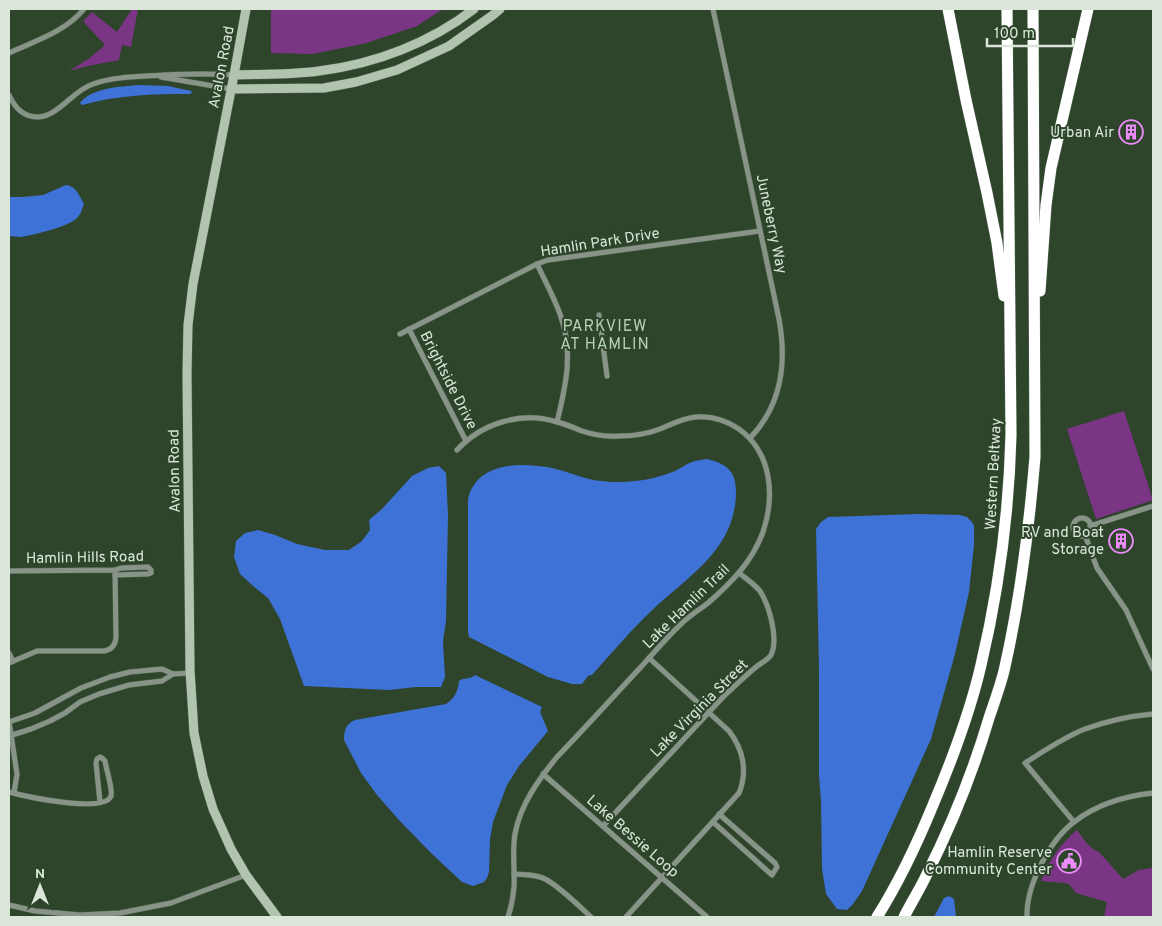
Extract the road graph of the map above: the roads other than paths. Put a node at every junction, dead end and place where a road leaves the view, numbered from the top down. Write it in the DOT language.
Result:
graph roads {
  1 [pos="84,9"];
  2 [pos="246,9"];
  3 [pos="474,9"];
  4 [pos="500,9"];
  5 [pos="713,9"];
  6 [pos="948,9"];
  7 [pos="1007,9"];
  8 [pos="1033,9"];
  9 [pos="1088,9"];
  10 [pos="9,53"];
  11 [pos="234,75"];
  12 [pos="138,76"];
  13 [pos="231,89"];
  14 [pos="9,95"];
  15 [pos="760,231"];
  16 [pos="537,264"];
  17 [pos="599,315"];
  18 [pos="409,329"];
  19 [pos="400,334"];
  20 [pos="1035,345"];
  21 [pos="607,376"];
  22 [pos="1011,376"];
  23 [pos="557,422"];
  24 [pos="750,438"];
  25 [pos="466,441"];
  26 [pos="457,450"];
  27 [pos="1153,506"];
  28 [pos="1090,526"];
  29 [pos="1085,535"];
  30 [pos="9,571"];
  31 [pos="115,573"];
  32 [pos="740,573"];
  33 [pos="9,653"];
  34 [pos="649,658"];
  35 [pos="11,662"];
  36 [pos="1153,669"];
  37 [pos="190,673"];
  38 [pos="173,674"];
  39 [pos="709,713"];
  40 [pos="1153,714"];
  41 [pos="9,722"];
  42 [pos="10,736"];
  43 [pos="543,774"];
  44 [pos="11,793"];
  45 [pos="1153,793"];
  46 [pos="100,802"];
  47 [pos="719,814"];
  48 [pos="713,822"];
  49 [pos="1074,822"];
  50 [pos="603,826"];
  51 [pos="514,874"];
  52 [pos="246,875"];
  53 [pos="662,878"];
  54 [pos="9,905"];
  55 [pos="277,917"];
  56 [pos="508,917"];
  57 [pos="591,917"];
  58 [pos="626,917"];
  59 [pos="707,917"];
  60 [pos="877,917"];
  61 [pos="904,917"];
  62 [pos="1027,917"];
  1 -- 10 [label="street"];
  2 -- 11 [label="main road, Avalon Road"];
  3 -- 11 [label="main road"];
  4 -- 13 [label="main road"];
  5 -- 15 [label="street, Juneberry Way"];
  6 -- 22 [label="highway"];
  7 -- 22 [label="highway, Western Beltway"];
  8 -- 20 [label="highway"];
  9 -- 20 [label="highway"];
  11 -- 12 [label="street"];
  11 -- 13 [label="main road, Avalon Road"];
  12 -- 13 [label="street"];
  12 -- 14 [label="street"];
  13 -- 37 [label="main road, Avalon Road"];
  15 -- 16 [label="street, Hamlin Park Drive"];
  15 -- 24 [label="street, Juneberry Way"];
  16 -- 18 [label="street, Hamlin Park Drive"];
  16 -- 23 [label="street"];
  17 -- 21 [label="street"];
  18 -- 19 [label="street, Hamlin Park Drive"];
  18 -- 25 [label="street, Brightside Drive"];
  20 -- 61 [label="highway"];
  22 -- 60 [label="highway, Western Beltway"];
  23 -- 24 [label="street, Lake Hamlin Trail"];
  23 -- 25 [label="street, Lake Hamlin Trail"];
  24 -- 32 [label="street, Lake Hamlin Trail"];
  25 -- 26 [label="street, Lake Hamlin Trail"];
  27 -- 28 [label="street"];
  28 -- 29 [label="street"];
  28 -- 29 [label="street"];
  29 -- 36 [label="street"];
  30 -- 31 [label="street, Hamlin Hills Road"];
  31 -- 31 [label="street, Hamlin Hills Road"];
  31 -- 35 [label="street"];
  32 -- 34 [label="street, Lake Hamlin Trail"];
  32 -- 39 [label="street, Lake Virginia Street"];
  33 -- 35 [label="street"];
  34 -- 39 [label="street"];
  34 -- 43 [label="street, Lake Hamlin Trail"];
  37 -- 38 [label="street"];
  37 -- 52 [label="main road, Avalon Road"];
  38 -- 41 [label="street"];
  38 -- 42 [label="street"];
  39 -- 47 [label="street"];
  39 -- 50 [label="street, Lake Virginia Street"];
  40 -- 49 [label="street"];
  41 -- 42 [label="street"];
  42 -- 44 [label="street"];
  43 -- 50 [label="street, Lake Bessie Loop"];
  43 -- 51 [label="street, Lake Hamlin Trail"];
  44 -- 46 [label="street"];
  45 -- 49 [label="street"];
  46 -- 46 [label="street"];
  47 -- 48 [label="street"];
  47 -- 48 [label="street"];
  48 -- 53 [label="street"];
  49 -- 62 [label="street"];
  50 -- 53 [label="street, Lake Bessie Loop"];
  51 -- 56 [label="street, Lake Hamlin Trail"];
  51 -- 57 [label="street"];
  52 -- 54 [label="street"];
  52 -- 55 [label="main road, Avalon Road"];
  53 -- 58 [label="street"];
  53 -- 59 [label="street, Lake Bessie Loop"];
}
